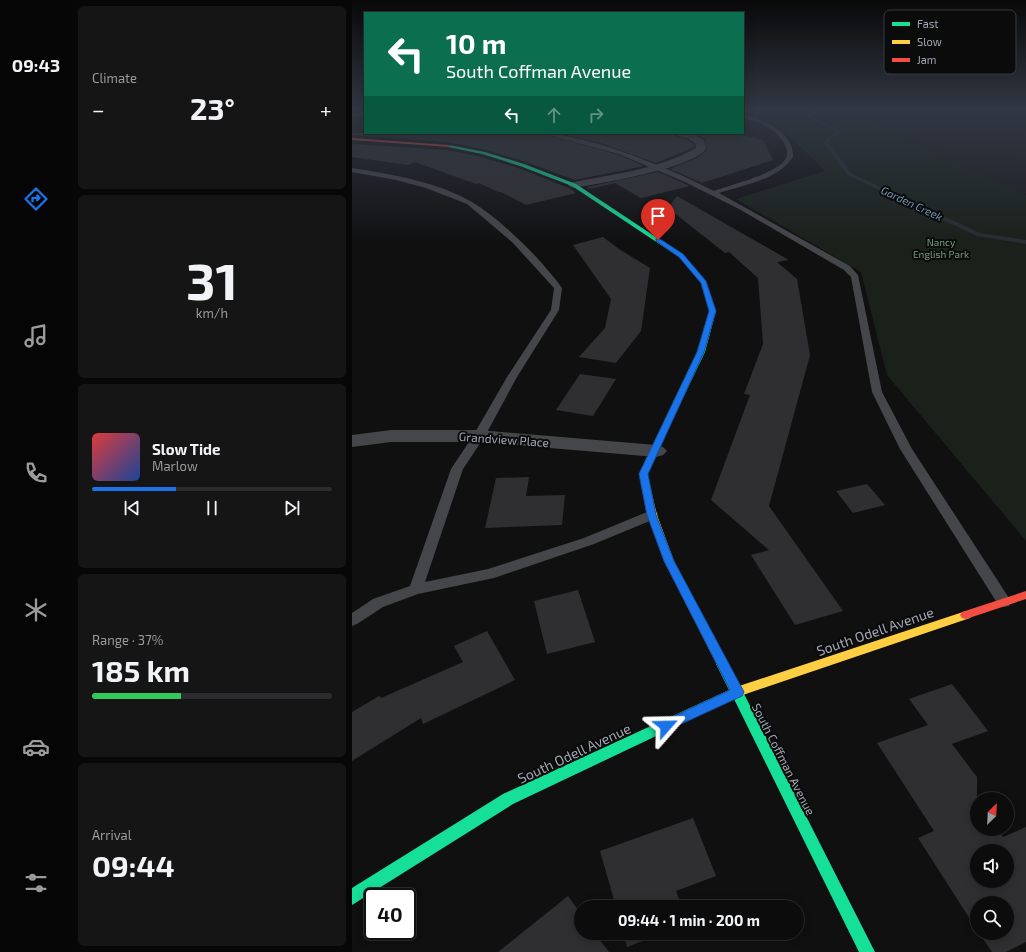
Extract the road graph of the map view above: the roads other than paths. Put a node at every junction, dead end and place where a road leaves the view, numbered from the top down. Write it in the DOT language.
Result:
graph roads {
  1 [pos="484,153"];
  2 [pos="620,153"];
  3 [pos="696,153"];
  4 [pos="790,153"];
  5 [pos="656,167"];
  6 [pos="352,170"];
  7 [pos="574,185"];
  8 [pos="714,193"];
  9 [pos="479,436"];
  10 [pos="352,441"];
  11 [pos="656,450"];
  12 [pos="652,515"];
  13 [pos="416,589"];
  14 [pos="1026,595"];
  15 [pos="1004,602"];
  16 [pos="352,620"];
  17 [pos="737,692"];
  18 [pos="352,897"];
  19 [pos="867,952"];
  1 -- 7 [label="street, South Coffman Avenue"];
  2 -- 5 [label="lane"];
  3 -- 5 [label="street"];
  4 -- 8 [label="lane"];
  5 -- 7 [label="street"];
  5 -- 8 [label="lane"];
  6 -- 9 [label="lane"];
  7 -- 11 [label="street, South Coffman Avenue"];
  8 -- 15 [label="lane"];
  9 -- 10 [label="street, Grandview Place"];
  9 -- 11 [label="street, Grandview Place"];
  9 -- 13 [label="lane"];
  11 -- 12 [label="street, South Coffman Avenue"];
  12 -- 13 [label="lane"];
  12 -- 17 [label="street, South Coffman Avenue"];
  13 -- 16 [label="lane"];
  14 -- 15 [label="street, South Odell Avenue"];
  15 -- 17 [label="street, South Odell Avenue"];
  17 -- 18 [label="street, South Odell Avenue"];
  17 -- 19 [label="street, South Coffman Avenue"];
}
